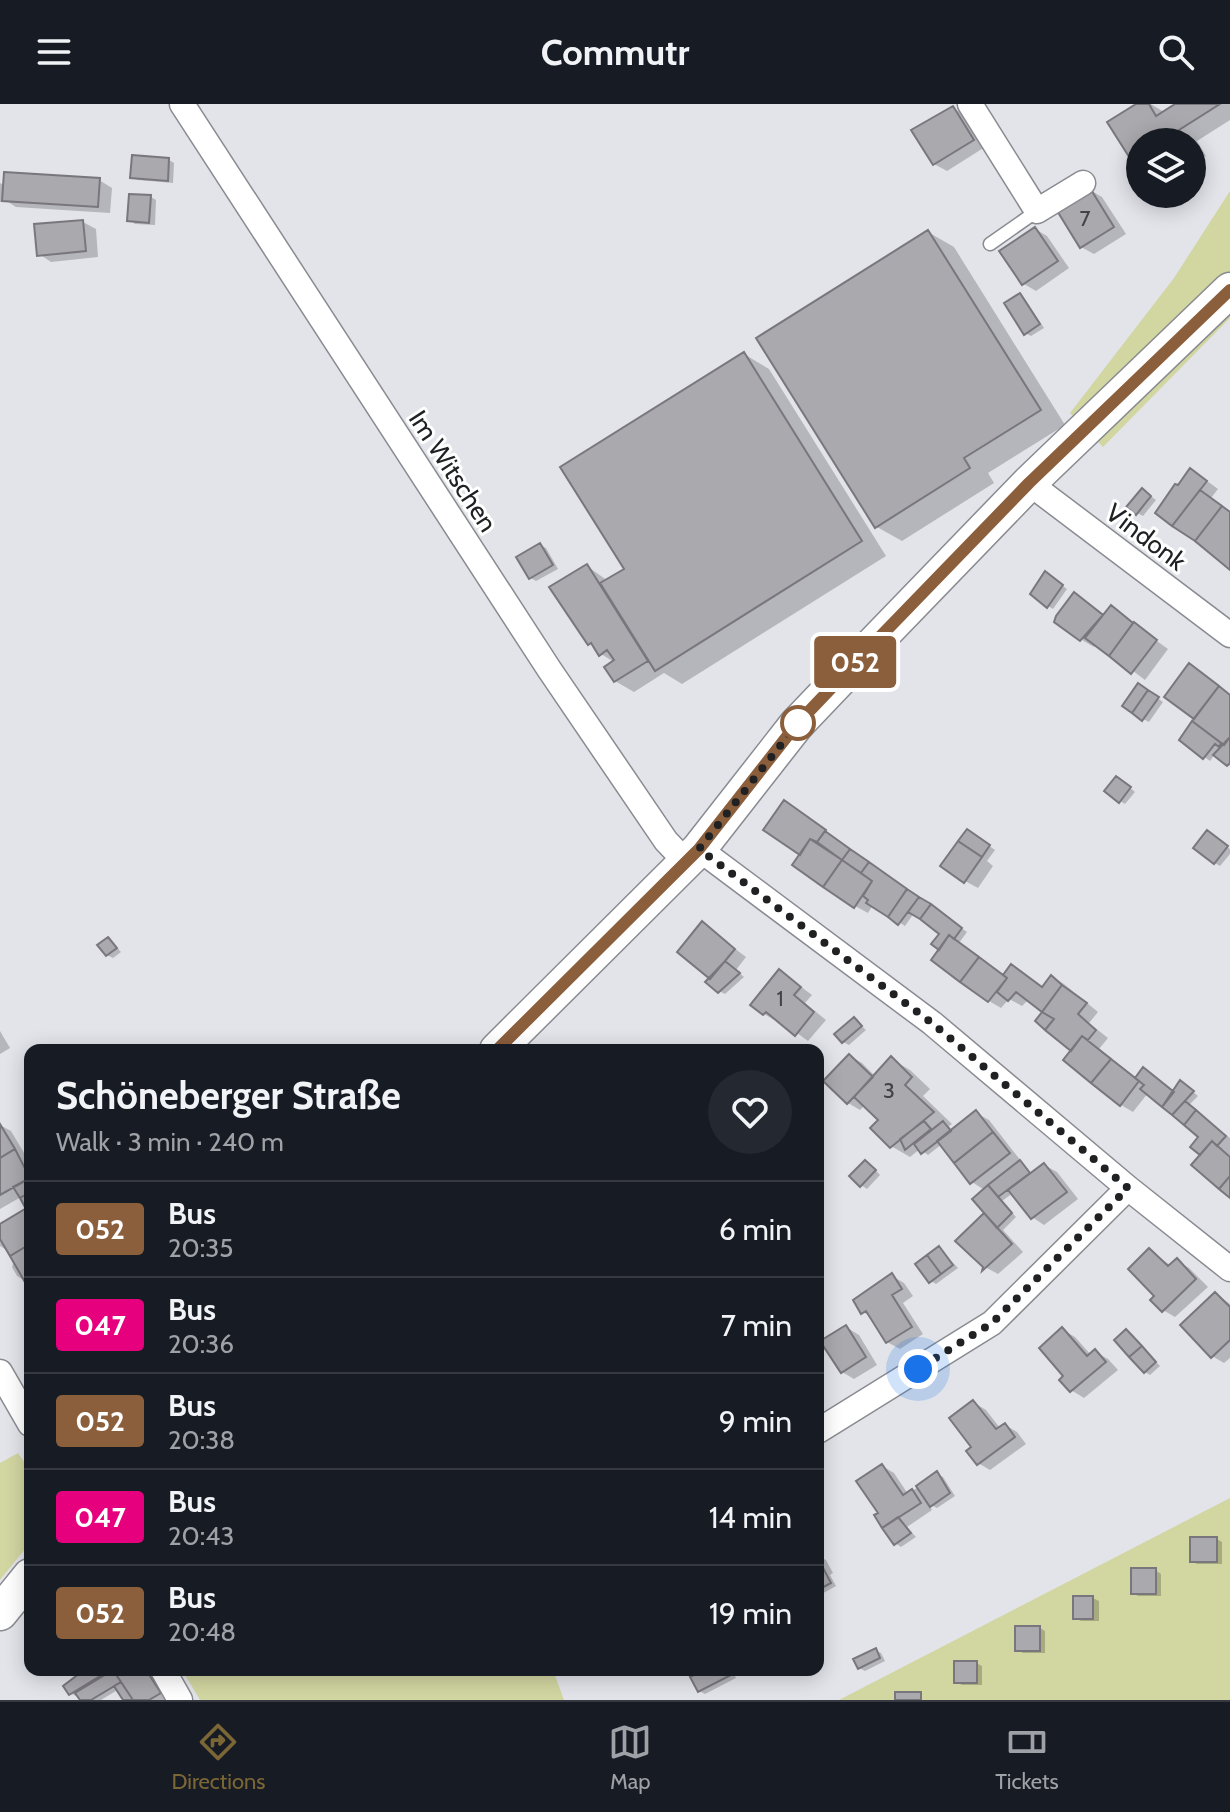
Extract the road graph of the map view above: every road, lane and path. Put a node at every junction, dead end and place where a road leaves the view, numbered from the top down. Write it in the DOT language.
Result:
graph roads {
  1 [pos="182,104"];
  2 [pos="970,104"];
  3 [pos="1083,183"];
  4 [pos="1037,211"];
  5 [pos="990,244"];
  6 [pos="1230,290"];
  7 [pos="1029,483"];
  8 [pos="1230,635"];
  9 [pos="693,855"];
  10 [pos="503,1044"];
  11 [pos="1128,1188"];
  12 [pos="1230,1269"];
  13 [pos="0,1372"];
  14 [pos="24,1414"];
  15 [pos="824,1427"];
  16 [pos="24,1583"];
  17 [pos="0,1613"];
  18 [pos="166,1676"];
  19 [pos="180,1700"];
  1 -- 9 [label="street, Im Witschen"];
  2 -- 4 [label="street"];
  3 -- 4 [label="street"];
  4 -- 5 [label="lane"];
  6 -- 7 [label="main road"];
  7 -- 8 [label="street, Vindonk"];
  7 -- 9 [label="main road"];
  9 -- 10 [label="main road"];
  9 -- 11 [label="street, Im Witschen"];
  11 -- 12 [label="street, Im Witschen"];
  11 -- 15 [label="street"];
  13 -- 14 [label="street"];
  16 -- 17 [label="main road"];
  18 -- 19 [label="street"];
}
